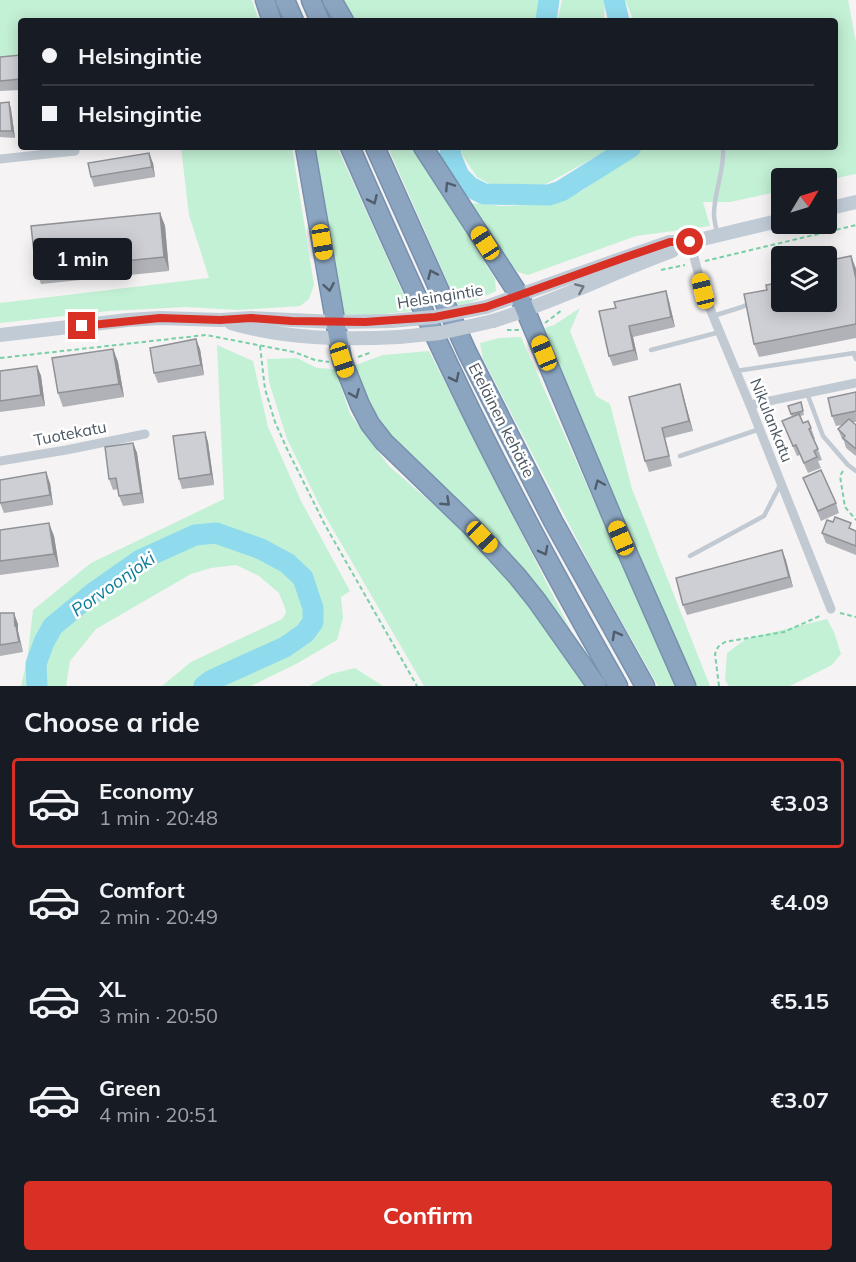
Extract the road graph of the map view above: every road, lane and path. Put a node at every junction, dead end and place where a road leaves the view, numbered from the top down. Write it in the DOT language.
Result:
graph roads {
  1 [pos="265,0"];
  2 [pos="285,0"];
  3 [pos="310,0"];
  4 [pos="332,0"];
  5 [pos="271,18"];
  6 [pos="293,18"];
  7 [pos="319,18"];
  8 [pos="342,18"];
  9 [pos="305,150"];
  10 [pos="351,150"];
  11 [pos="376,150"];
  12 [pos="425,150"];
  13 [pos="723,150"];
  14 [pos="75,151"];
  15 [pos="0,159"];
  16 [pos="856,202"];
  17 [pos="837,206"];
  18 [pos="771,223"];
  19 [pos="856,225"];
  20 [pos="837,230"];
  21 [pos="819,234"];
  22 [pos="717,235"];
  23 [pos="690,242"];
  24 [pos="696,263"];
  25 [pos="657,271"];
  26 [pos="752,302"];
  27 [pos="567,306"];
  28 [pos="526,311"];
  29 [pos="713,316"];
  30 [pos="338,330"];
  31 [pos="506,330"];
  32 [pos="720,332"];
  33 [pos="0,335"];
  34 [pos="260,346"];
  35 [pos="651,350"];
  36 [pos="374,351"];
  37 [pos="0,358"];
  38 [pos="856,358"];
  39 [pos="342,360"];
  40 [pos="736,371"];
  41 [pos="856,383"];
  42 [pos="807,393"];
  43 [pos="750,405"];
  44 [pos="760,429"];
  45 [pos="145,434"];
  46 [pos="680,456"];
  47 [pos="0,461"];
  48 [pos="848,465"];
  49 [pos="856,471"];
  50 [pos="781,483"];
  51 [pos="856,520"];
  52 [pos="690,556"];
  53 [pos="831,609"];
  54 [pos="856,617"];
  55 [pos="417,686"];
  56 [pos="597,686"];
  57 [pos="618,686"];
  58 [pos="645,686"];
  59 [pos="686,686"];
  60 [pos="719,686"];
  1 -- 5 [label="highway"];
  2 -- 6 [label="highway"];
  3 -- 7 [label="highway"];
  4 -- 8 [label="highway"];
  9 -- 30 [label="highway, one-way"];
  10 -- 57 [label="highway, Eteläinen kehätie, one-way"];
  58 -- 11 [label="highway, Eteläinen kehätie, one-way"];
  28 -- 12 [label="highway, one-way"];
  13 -- 22 [label="lane"];
  14 -- 15 [label="street"];
  16 -- 17 [label="main road"];
  18 -- 22 [label="main road, Helsingintie"];
  19 -- 20 [label="path"];
  21 -- 24 [label="path"];
  22 -- 23 [label="main road, Helsingintie"];
  23 -- 24 [label="street, Nikulankatu"];
  23 -- 28 [label="main road, Helsingintie"];
  24 -- 25 [label="path"];
  24 -- 29 [label="street, Nikulankatu"];
  26 -- 29 [label="lane"];
  27 -- 28 [label="path"];
  28 -- 30 [label="main road, Helsingintie, bridge"];
  28 -- 30 [label="main road, Helsingintie, bridge"];
  28 -- 31 [label="path"];
  59 -- 28 [label="highway, one-way"];
  29 -- 32 [label="street, Nikulankatu"];
  30 -- 33 [label="main road, Helsingintie"];
  30 -- 39 [label="highway"];
  32 -- 35 [label="lane"];
  32 -- 40 [label="street, Nikulankatu"];
  34 -- 37 [label="path"];
  34 -- 39 [label="path"];
  34 -- 55 [label="path"];
  36 -- 39 [label="path"];
  38 -- 40 [label="lane"];
  39 -- 56 [label="highway, one-way"];
  40 -- 43 [label="street, Nikulankatu"];
  41 -- 42 [label="street"];
  42 -- 43 [label="street"];
  42 -- 48 [label="lane"];
  43 -- 44 [label="street, Nikulankatu"];
  44 -- 46 [label="lane"];
  44 -- 50 [label="street, Nikulankatu"];
  45 -- 47 [label="street, Tuotekatu"];
  48 -- 49 [label="lane"];
  48 -- 51 [label="path"];
  50 -- 52 [label="lane"];
  50 -- 53 [label="street, Nikulankatu"];
  53 -- 54 [label="path"];
  53 -- 60 [label="path"];
}
